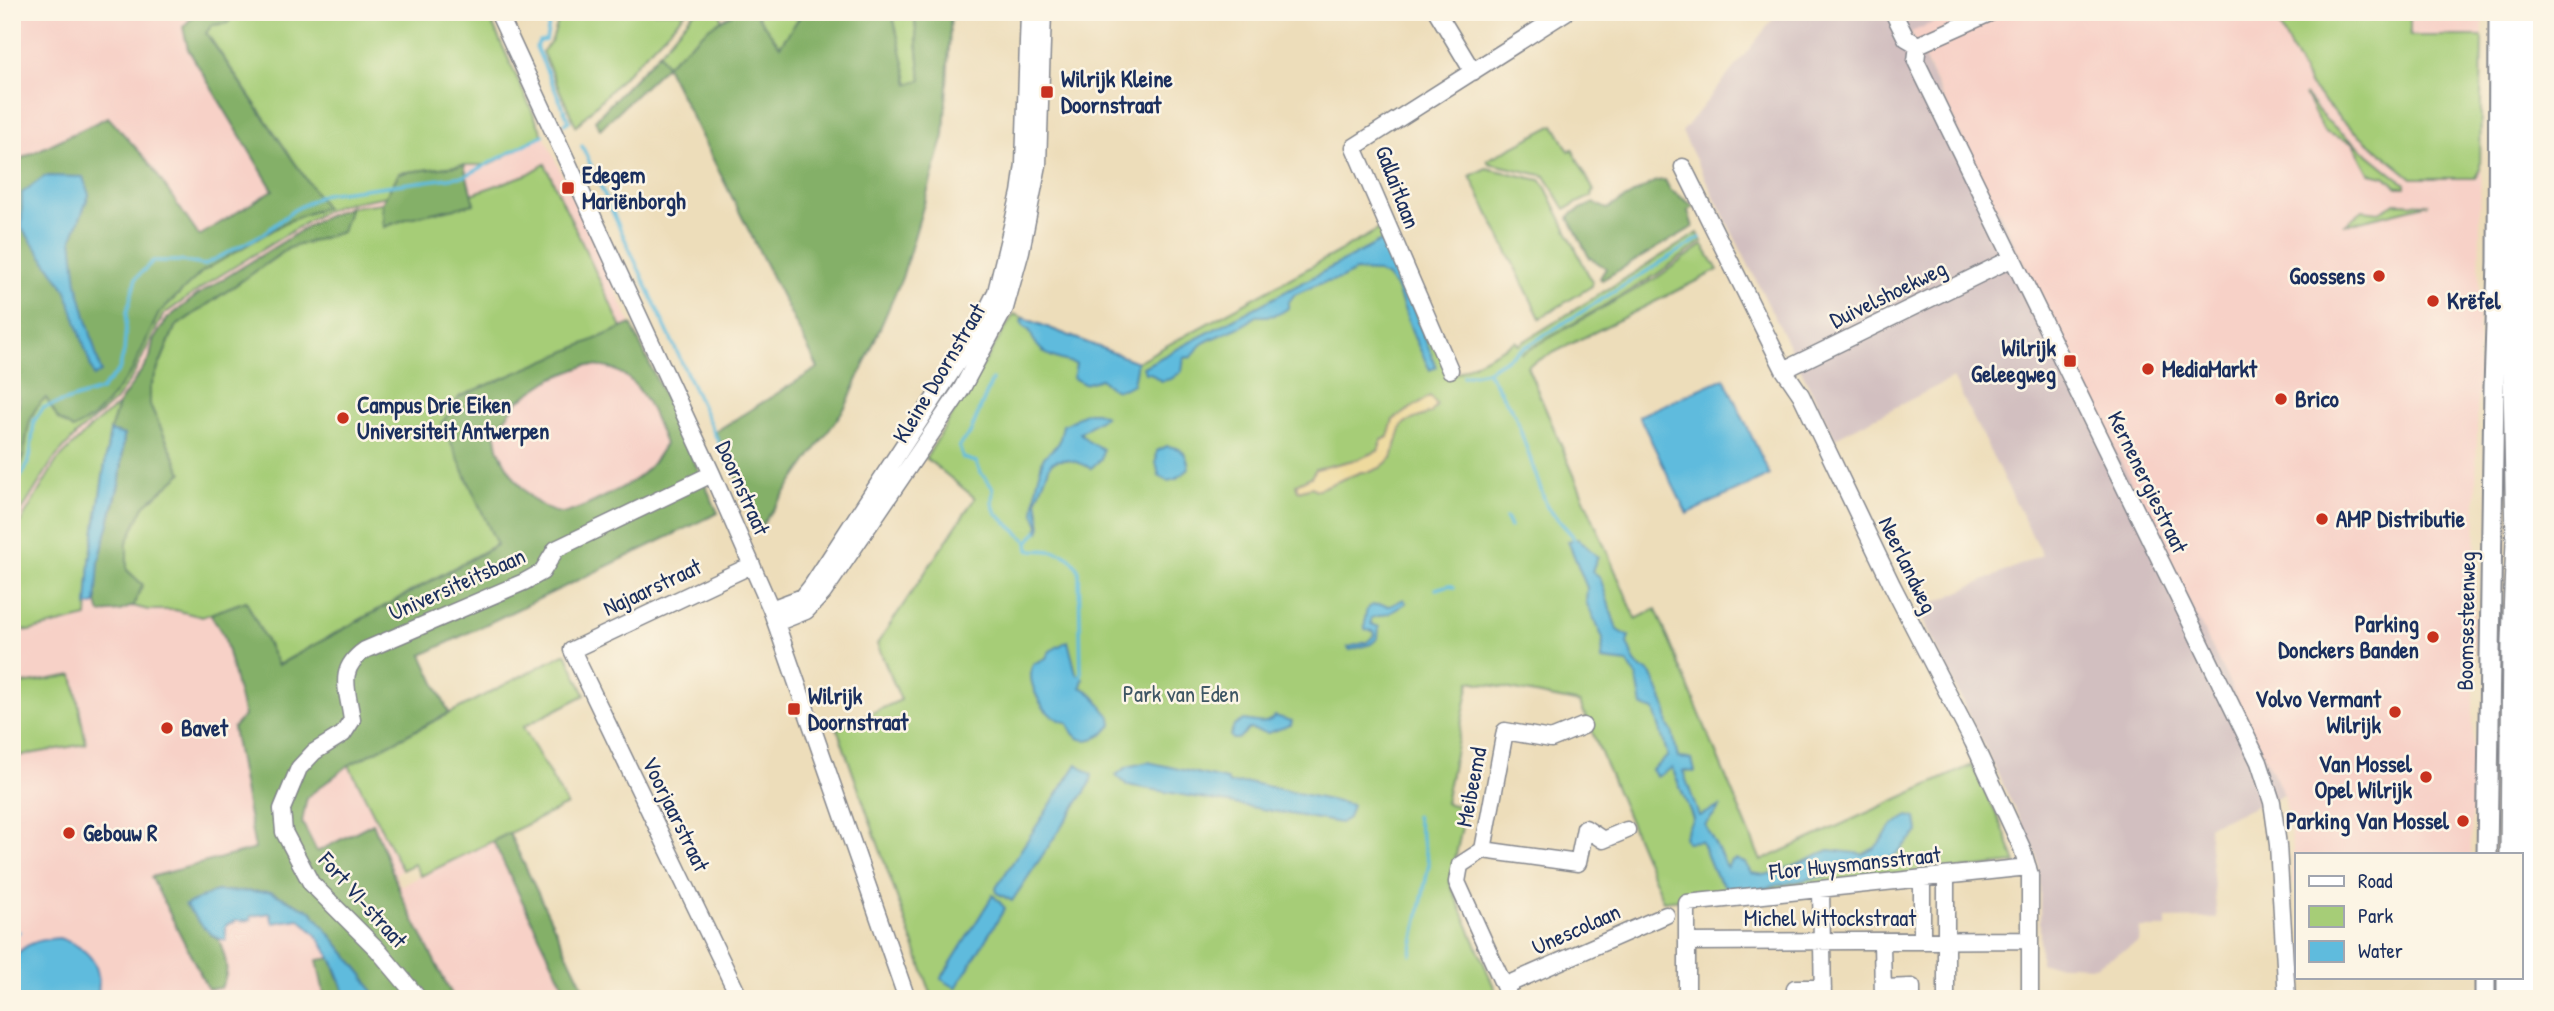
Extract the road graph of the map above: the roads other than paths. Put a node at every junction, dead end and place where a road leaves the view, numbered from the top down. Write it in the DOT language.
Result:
graph roads {
  1 [pos="498,12"];
  2 [pos="1029,12"];
  3 [pos="1043,12"];
  4 [pos="1437,12"];
  5 [pos="1566,12"];
  6 [pos="1893,12"];
  7 [pos="1992,12"];
  8 [pos="2499,12"];
  9 [pos="2515,12"];
  10 [pos="2535,12"];
  11 [pos="1918,45"];
  12 [pos="1473,72"];
  13 [pos="2497,76"];
  14 [pos="1683,167"];
  15 [pos="2013,258"];
  16 [pos="2498,262"];
  17 [pos="1450,370"];
  18 [pos="1784,370"];
  19 [pos="2494,388"];
  20 [pos="712,474"];
  21 [pos="2542,503"];
  22 [pos="2527,534"];
  23 [pos="752,565"];
  24 [pos="773,616"];
  25 [pos="2514,641"];
  26 [pos="572,650"];
  27 [pos="1583,726"];
  28 [pos="314,752"];
  29 [pos="1627,830"];
  30 [pos="1483,850"];
  31 [pos="2487,853"];
  32 [pos="2512,853"];
  33 [pos="2028,867"];
  34 [pos="1946,876"];
  35 [pos="1922,878"];
  36 [pos="1821,890"];
  37 [pos="1666,915"];
  38 [pos="2030,940"];
  39 [pos="1822,941"];
  40 [pos="1882,941"];
  41 [pos="1922,941"];
  42 [pos="1947,941"];
  43 [pos="1687,942"];
  44 [pos="2485,979"];
  45 [pos="2498,979"];
  46 [pos="2509,979"];
  47 [pos="2542,985"];
  48 [pos="1507,992"];
  49 [pos="1823,993"];
  50 [pos="1882,993"];
  51 [pos="419,999"];
  52 [pos="740,999"];
  53 [pos="907,999"];
  54 [pos="1687,999"];
  55 [pos="1795,999"];
  56 [pos="1912,999"];
  57 [pos="1946,999"];
  58 [pos="2030,999"];
  59 [pos="2287,999"];
  60 [pos="2485,999"];
  61 [pos="2509,999"];
  62 [pos="2529,999"];
  1 -- 20 [label="street, Doornstraat"];
  2 -- 24 [label="street, Kleine Doornstraat"];
  3 -- 24 [label="street, Kleine Doornstraat"];
  4 -- 12 [label="street"];
  5 -- 12 [label="street"];
  6 -- 11 [label="street, Kernenergiestraat"];
  7 -- 11 [label="street"];
  8 -- 13 [label="main road, Boomsesteenweg"];
  9 -- 22 [label="highway"];
  10 -- 22 [label="highway"];
  11 -- 15 [label="street, Kernenergiestraat"];
  12 -- 17 [label="street, Gallaitlaan"];
  13 -- 16 [label="main road, Boomsesteenweg"];
  13 -- 19 [label="main road, Boomsesteenweg"];
  14 -- 18 [label="street, Neerlandweg"];
  15 -- 18 [label="street, Duivelshoekweg"];
  15 -- 59 [label="street, Kernenergiestraat"];
  16 -- 19 [label="main road, Boomsesteenweg"];
  16 -- 25 [label="highway"];
  18 -- 33 [label="street, Neerlandweg"];
  19 -- 31 [label="main road, Boomsesteenweg"];
  20 -- 23 [label="street, Doornstraat"];
  20 -- 28 [label="street, Universiteitsbaan"];
  21 -- 22 [label="highway"];
  22 -- 25 [label="highway"];
  22 -- 62 [label="highway, bridge"];
  23 -- 24 [label="street, Doornstraat"];
  23 -- 26 [label="street, Najaarstraat"];
  24 -- 53 [label="street, Doornstraat"];
  25 -- 32 [label="highway"];
  26 -- 52 [label="street, Voorjaarstraat"];
  27 -- 30 [label="street, Meibeemd"];
  28 -- 51 [label="street, Fort VI-straat"];
  29 -- 30 [label="street"];
  30 -- 48 [label="street"];
  33 -- 34 [label="street, Flor Huysmansstraat"];
  33 -- 38 [label="street, Neerlandweg"];
  34 -- 35 [label="street, Flor Huysmansstraat"];
  34 -- 42 [label="street"];
  35 -- 36 [label="street, Flor Huysmansstraat"];
  35 -- 41 [label="street"];
  36 -- 39 [label="street"];
  36 -- 43 [label="street, Flor Huysmansstraat"];
  37 -- 48 [label="street, Unescolaan"];
  38 -- 42 [label="street, Michel Wittockstraat"];
  38 -- 58 [label="street, Neerlandweg"];
  39 -- 40 [label="street, Michel Wittockstraat"];
  39 -- 43 [label="street, Michel Wittockstraat"];
  39 -- 49 [label="street"];
  40 -- 41 [label="street, Michel Wittockstraat"];
  40 -- 50 [label="street"];
  41 -- 42 [label="street, Michel Wittockstraat"];
  42 -- 57 [label="street"];
  43 -- 54 [label="street"];
  44 -- 60 [label="main road"];
  45 -- 47 [label="main road"];
  46 -- 61 [label="highway, bridge"];
  49 -- 55 [label="street"];
  50 -- 56 [label="street"];
}
